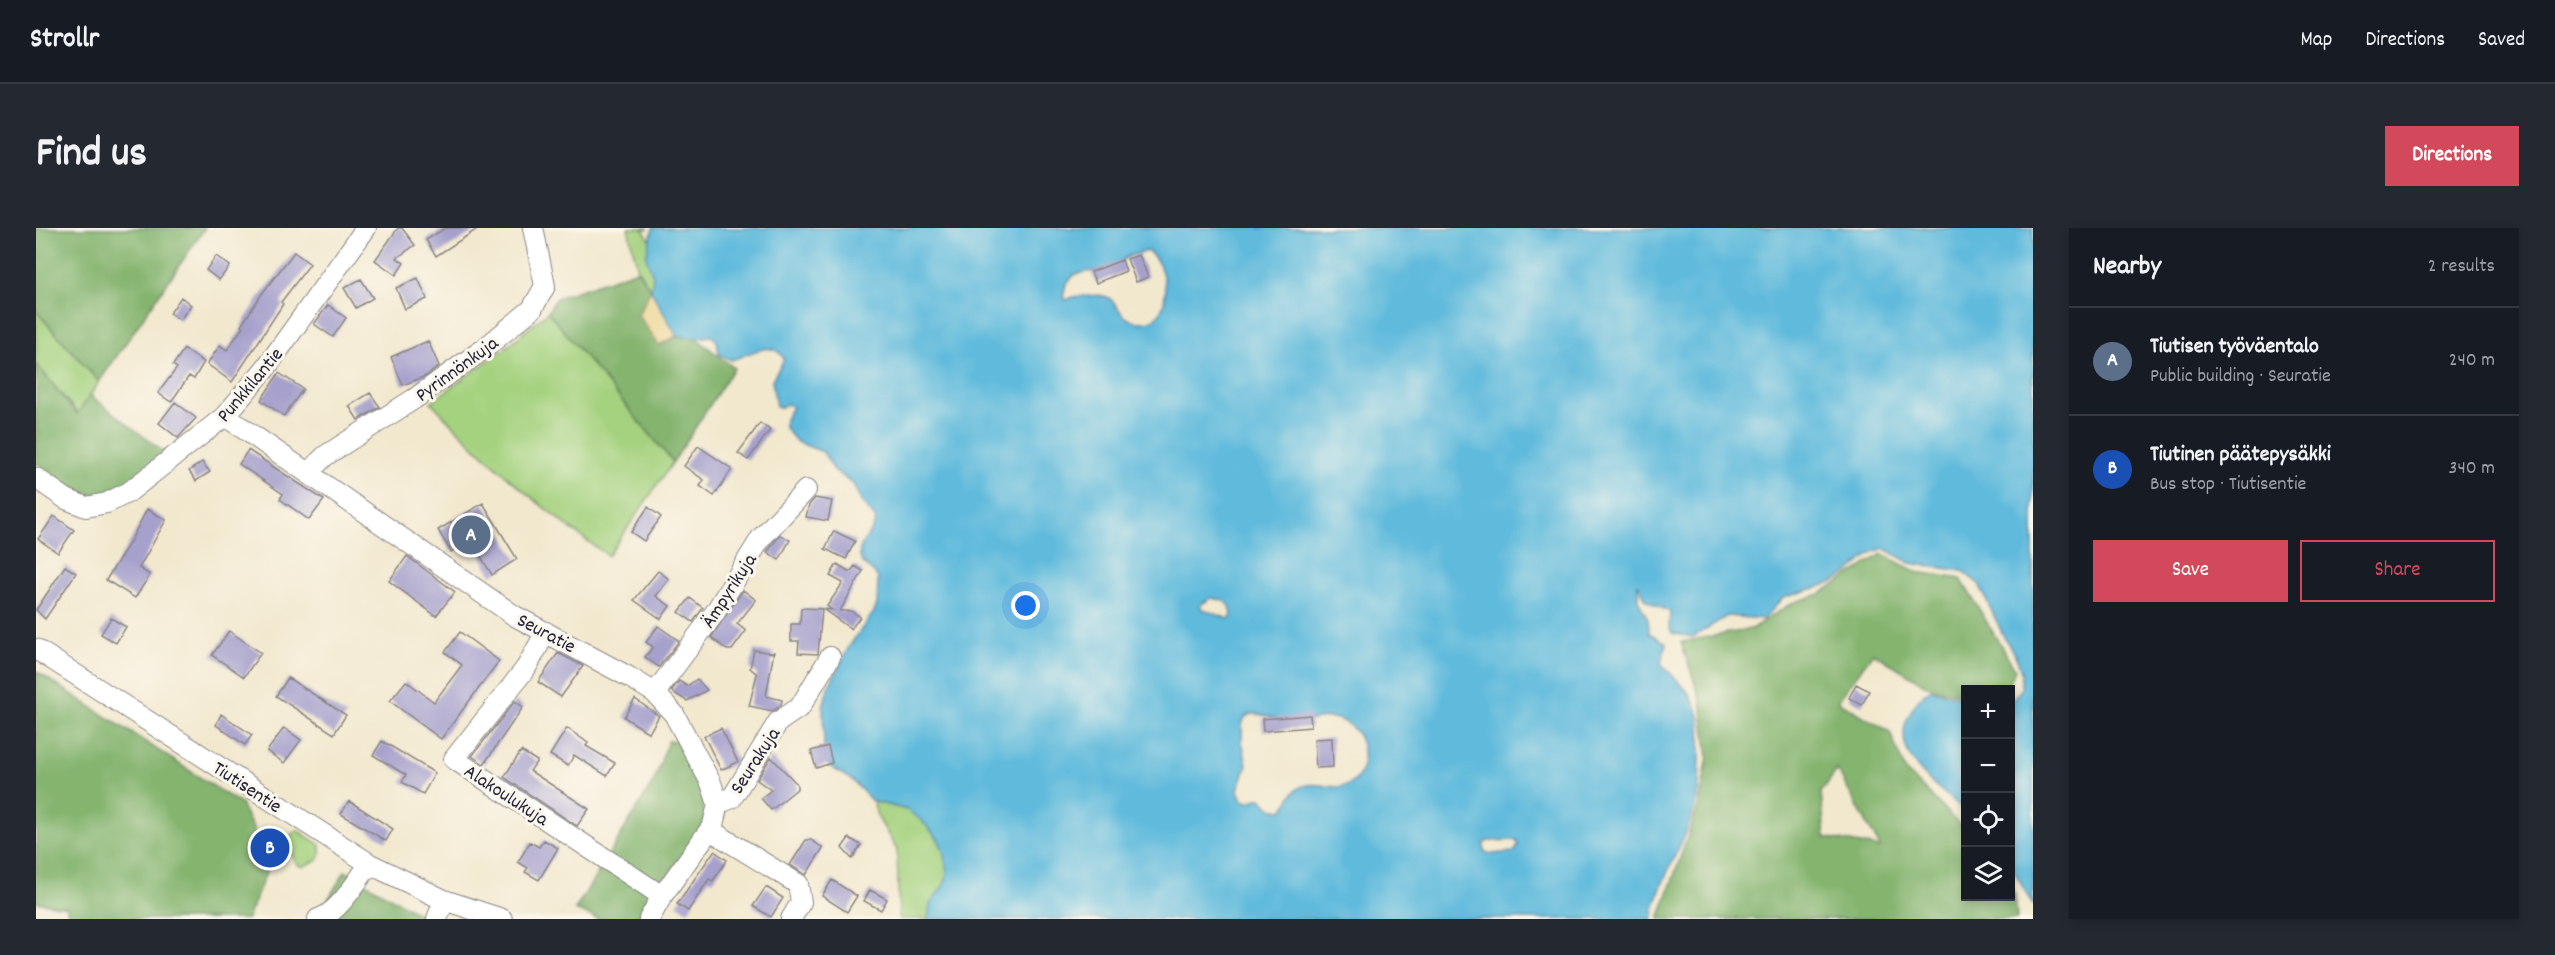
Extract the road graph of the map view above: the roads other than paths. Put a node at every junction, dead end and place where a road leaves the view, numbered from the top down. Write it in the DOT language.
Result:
graph roads {
  1 [pos="366,228"];
  2 [pos="533,228"];
  3 [pos="225,416"];
  4 [pos="308,473"];
  5 [pos="36,478"];
  6 [pos="806,490"];
  7 [pos="546,632"];
  8 [pos="36,649"];
  9 [pos="830,657"];
  10 [pos="655,693"];
  11 [pos="718,804"];
  12 [pos="710,830"];
  13 [pos="369,864"];
  14 [pos="662,896"];
  15 [pos="441,910"];
  16 [pos="318,919"];
  17 [pos="502,919"];
  18 [pos="648,919"];
  19 [pos="790,919"];
  1 -- 3 [label="street, Punkkilantie"];
  2 -- 4 [label="street, Pyrinnönkuja"];
  3 -- 4 [label="street, Seuratie"];
  3 -- 5 [label="street, Punkkilantie"];
  4 -- 7 [label="street, Seuratie"];
  6 -- 10 [label="street, Ämpyrikuja"];
  7 -- 10 [label="street, Seuratie"];
  7 -- 14 [label="street, Alakoulukuja"];
  8 -- 13 [label="street, Tiutisentie"];
  9 -- 11 [label="street, Seurakuja"];
  10 -- 11 [label="street, Seuratie"];
  11 -- 12 [label="street"];
  12 -- 14 [label="street"];
  12 -- 19 [label="street"];
  13 -- 15 [label="street, Tiutisentie"];
  13 -- 16 [label="street"];
  14 -- 18 [label="street"];
  15 -- 17 [label="street, Tiutisentie"];
}
